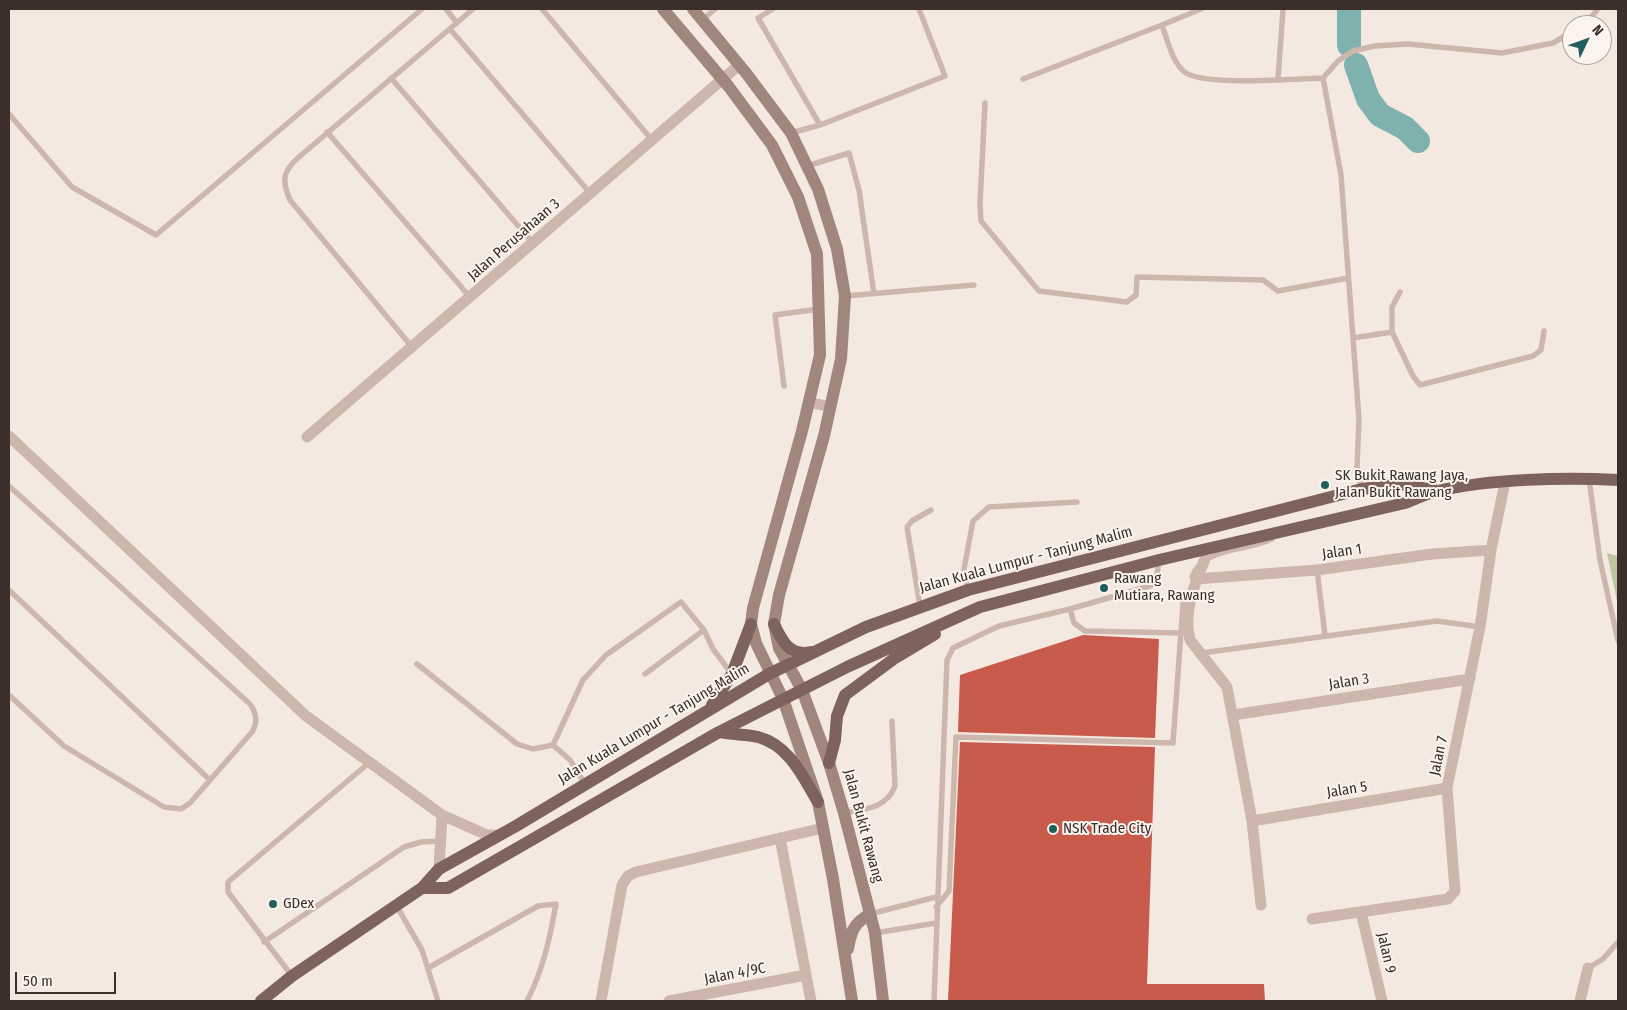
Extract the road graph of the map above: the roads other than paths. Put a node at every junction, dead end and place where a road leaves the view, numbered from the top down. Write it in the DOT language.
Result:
graph roads {
  1 [pos="422,9"];
  2 [pos="446,9"];
  3 [pos="473,9"];
  4 [pos="542,9"];
  5 [pos="663,9"];
  6 [pos="692,9"];
  7 [pos="715,9"];
  8 [pos="773,9"];
  9 [pos="918,9"];
  10 [pos="1201,9"];
  11 [pos="1283,9"];
  12 [pos="702,20"];
  13 [pos="456,23"];
  14 [pos="1162,25"];
  15 [pos="450,29"];
  16 [pos="1562,38"];
  17 [pos="739,65"];
  18 [pos="391,78"];
  19 [pos="1323,78"];
  20 [pos="723,79"];
  21 [pos="1023,79"];
  22 [pos="1278,79"];
  23 [pos="985,103"];
  24 [pos="9,114"];
  25 [pos="820,125"];
  26 [pos="327,132"];
  27 [pos="791,133"];
  28 [pos="652,140"];
  29 [pos="807,166"];
  30 [pos="590,194"];
  31 [pos="532,243"];
  32 [pos="1348,278"];
  33 [pos="974,285"];
  34 [pos="1400,292"];
  35 [pos="874,294"];
  36 [pos="844,296"];
  37 [pos="470,297"];
  38 [pos="819,309"];
  39 [pos="1544,331"];
  40 [pos="1392,332"];
  41 [pos="1353,338"];
  42 [pos="412,347"];
  43 [pos="784,386"];
  44 [pos="809,402"];
  45 [pos="830,406"];
  46 [pos="9,436"];
  47 [pos="307,437"];
  48 [pos="1589,479"];
  49 [pos="1618,480"];
  50 [pos="1505,482"];
  51 [pos="9,486"];
  52 [pos="1362,489"];
  53 [pos="1437,491"];
  54 [pos="1077,502"];
  55 [pos="931,510"];
  56 [pos="1290,530"];
  57 [pos="1491,550"];
  58 [pos="1205,559"];
  59 [pos="1159,560"];
  60 [pos="1317,570"];
  61 [pos="1196,579"];
  62 [pos="9,590"];
  63 [pos="968,590"];
  64 [pos="920,606"];
  65 [pos="980,607"];
  66 [pos="1070,609"];
  67 [pos="751,624"];
  68 [pos="774,624"];
  69 [pos="1480,627"];
  70 [pos="704,630"];
  71 [pos="1181,633"];
  72 [pos="1325,635"];
  73 [pos="1618,640"];
  74 [pos="822,650"];
  75 [pos="1202,653"];
  76 [pos="417,664"];
  77 [pos="789,665"];
  78 [pos="645,674"];
  79 [pos="732,674"];
  80 [pos="769,674"];
  81 [pos="1470,679"];
  82 [pos="802,690"];
  83 [pos="9,695"];
  84 [pos="783,699"];
  85 [pos="704,714"];
  86 [pos="1233,715"];
  87 [pos="892,721"];
  88 [pos="719,732"];
  89 [pos="553,745"];
  90 [pos="370,762"];
  91 [pos="829,763"];
  92 [pos="210,780"];
  93 [pos="584,784"];
  94 [pos="1447,788"];
  95 [pos="818,802"];
  96 [pos="844,814"];
  97 [pos="442,815"];
  98 [pos="1252,821"];
  99 [pos="823,828"];
  100 [pos="499,835"];
  101 [pos="780,838"];
  102 [pos="441,841"];
  103 [pos="439,869"];
  104 [pos="422,888"];
  105 [pos="936,897"];
  106 [pos="395,904"];
  107 [pos="1261,904"];
  108 [pos="936,908"];
  109 [pos="1361,912"];
  110 [pos="870,914"];
  111 [pos="1312,919"];
  112 [pos="936,922"];
  113 [pos="875,933"];
  114 [pos="264,942"];
  115 [pos="1618,942"];
  116 [pos="846,959"];
  117 [pos="428,968"];
  118 [pos="1588,968"];
  119 [pos="806,975"];
  120 [pos="292,976"];
  121 [pos="261,1001"];
  122 [pos="438,1001"];
  123 [pos="528,1001"];
  124 [pos="602,1001"];
  125 [pos="669,1001"];
  126 [pos="811,1001"];
  127 [pos="852,1001"];
  128 [pos="883,1001"];
  129 [pos="934,1001"];
  130 [pos="1382,1001"];
  131 [pos="1580,1001"];
  1 -- 24 [label="lane"];
  2 -- 13 [label="lane"];
  3 -- 13 [label="lane"];
  4 -- 28 [label="lane"];
  5 -- 20 [label="street"];
  6 -- 12 [label="street"];
  7 -- 12 [label="lane"];
  8 -- 25 [label="lane"];
  9 -- 25 [label="lane"];
  10 -- 14 [label="lane"];
  11 -- 22 [label="lane"];
  12 -- 17 [label="street"];
  13 -- 15 [label="lane"];
  14 -- 21 [label="lane"];
  14 -- 22 [label="lane"];
  15 -- 18 [label="lane"];
  15 -- 30 [label="lane"];
  16 -- 19 [label="lane"];
  17 -- 20 [label="street, Jalan Perusahaan 3"];
  17 -- 27 [label="street"];
  18 -- 26 [label="lane"];
  18 -- 31 [label="lane"];
  19 -- 22 [label="lane"];
  19 -- 32 [label="lane"];
  20 -- 28 [label="street, Jalan Perusahaan 3"];
  20 -- 38 [label="street"];
  23 -- 32 [label="lane"];
  25 -- 27 [label="lane"];
  26 -- 37 [label="lane"];
  26 -- 42 [label="lane"];
  27 -- 29 [label="street"];
  28 -- 30 [label="street, Jalan Perusahaan 3"];
  29 -- 35 [label="lane"];
  29 -- 36 [label="street"];
  30 -- 31 [label="street, Jalan Perusahaan 3"];
  31 -- 37 [label="street, Jalan Perusahaan 3"];
  32 -- 41 [label="lane"];
  33 -- 35 [label="lane"];
  34 -- 40 [label="lane"];
  35 -- 36 [label="lane"];
  36 -- 45 [label="street"];
  37 -- 42 [label="street, Jalan Perusahaan 3"];
  38 -- 43 [label="lane"];
  38 -- 44 [label="street"];
  39 -- 40 [label="lane"];
  40 -- 41 [label="lane"];
  41 -- 52 [label="lane"];
  42 -- 47 [label="street, Jalan Perusahaan 3"];
  44 -- 45 [label="street"];
  44 -- 67 [label="street"];
  45 -- 68 [label="street"];
  46 -- 90 [label="street"];
  48 -- 49 [label="main road, Jalan Kuala Lumpur - Tanjung Malim"];
  48 -- 50 [label="main road, Jalan Kuala Lumpur - Tanjung Malim"];
  48 -- 73 [label="lane"];
  50 -- 53 [label="main road, Jalan Kuala Lumpur - Tanjung Malim"];
  50 -- 57 [label="street, Jalan 7"];
  51 -- 92 [label="lane"];
  52 -- 53 [label="main road, Jalan Kuala Lumpur - Tanjung Malim"];
  52 -- 63 [label="main road, Jalan Kuala Lumpur - Tanjung Malim"];
  53 -- 56 [label="main road, Jalan Kuala Lumpur - Tanjung Malim"];
  54 -- 63 [label="lane"];
  55 -- 64 [label="lane"];
  56 -- 58 [label="lane"];
  56 -- 59 [label="main road, Jalan Kuala Lumpur - Tanjung Malim"];
  57 -- 60 [label="street, Jalan 1"];
  57 -- 69 [label="street, Jalan 7"];
  58 -- 61 [label="street"];
  58 -- 71 [label="lane"];
  59 -- 65 [label="main road, Jalan Kuala Lumpur - Tanjung Malim"];
  59 -- 66 [label="lane"];
  60 -- 61 [label="street, Jalan 1"];
  60 -- 72 [label="lane"];
  61 -- 75 [label="street"];
  62 -- 92 [label="lane"];
  63 -- 64 [label="main road, Jalan Kuala Lumpur - Tanjung Malim"];
  64 -- 74 [label="main road, Jalan Kuala Lumpur - Tanjung Malim"];
  65 -- 82 [label="main road, Jalan Kuala Lumpur - Tanjung Malim"];
  65 -- 91 [label="main road"];
  66 -- 71 [label="lane"];
  66 -- 105 [label="lane"];
  67 -- 79 [label="main road"];
  67 -- 80 [label="street"];
  68 -- 74 [label="main road"];
  68 -- 77 [label="street, Jalan Bukit Rawang"];
  69 -- 72 [label="lane"];
  69 -- 81 [label="street, Jalan 7"];
  70 -- 78 [label="lane"];
  70 -- 79 [label="lane"];
  70 -- 89 [label="lane"];
  71 -- 108 [label="lane"];
  72 -- 75 [label="lane"];
  74 -- 77 [label="main road, Jalan Kuala Lumpur - Tanjung Malim"];
  75 -- 86 [label="street"];
  76 -- 89 [label="lane"];
  77 -- 80 [label="main road, Jalan Kuala Lumpur - Tanjung Malim"];
  77 -- 82 [label="street, Jalan Bukit Rawang"];
  79 -- 85 [label="main road"];
  80 -- 84 [label="street"];
  80 -- 85 [label="main road, Jalan Kuala Lumpur - Tanjung Malim"];
  81 -- 86 [label="street, Jalan 3"];
  81 -- 94 [label="street, Jalan 7"];
  82 -- 84 [label="main road, Jalan Kuala Lumpur - Tanjung Malim"];
  82 -- 91 [label="street, Jalan Bukit Rawang"];
  83 -- 92 [label="lane"];
  84 -- 88 [label="main road, Jalan Kuala Lumpur - Tanjung Malim"];
  84 -- 95 [label="street"];
  85 -- 93 [label="main road, Jalan Kuala Lumpur - Tanjung Malim"];
  86 -- 98 [label="street"];
  87 -- 96 [label="lane"];
  88 -- 95 [label="main road"];
  88 -- 104 [label="main road, Jalan Kuala Lumpur - Tanjung Malim"];
  89 -- 93 [label="lane"];
  90 -- 97 [label="street"];
  90 -- 114 [label="lane"];
  91 -- 96 [label="street, Jalan Bukit Rawang"];
  93 -- 100 [label="main road, Jalan Kuala Lumpur - Tanjung Malim"];
  94 -- 98 [label="street, Jalan 5"];
  94 -- 109 [label="street, Jalan 7"];
  95 -- 99 [label="street"];
  96 -- 110 [label="street, Jalan Bukit Rawang"];
  97 -- 100 [label="street"];
  97 -- 102 [label="street"];
  98 -- 107 [label="street"];
  99 -- 101 [label="street"];
  99 -- 116 [label="street"];
  100 -- 103 [label="main road, Jalan Kuala Lumpur - Tanjung Malim"];
  101 -- 119 [label="street"];
  101 -- 124 [label="street"];
  102 -- 103 [label="street"];
  102 -- 114 [label="lane"];
  103 -- 104 [label="main road, Jalan Kuala Lumpur - Tanjung Malim"];
  104 -- 106 [label="main road, Jalan Kuala Lumpur - Tanjung Malim"];
  105 -- 108 [label="lane"];
  105 -- 110 [label="lane"];
  106 -- 117 [label="lane"];
  106 -- 120 [label="main road, Jalan Kuala Lumpur - Tanjung Malim"];
  108 -- 112 [label="lane"];
  109 -- 111 [label="street, Jalan 7"];
  109 -- 130 [label="street, Jalan 9"];
  110 -- 113 [label="street, Jalan Bukit Rawang"];
  110 -- 116 [label="street"];
  112 -- 113 [label="lane"];
  112 -- 129 [label="lane"];
  113 -- 128 [label="street, Jalan Bukit Rawang"];
  114 -- 120 [label="lane"];
  115 -- 118 [label="lane"];
  116 -- 127 [label="street"];
  117 -- 122 [label="lane"];
  117 -- 123 [label="lane"];
  118 -- 131 [label="street"];
  119 -- 125 [label="street, Jalan 4/9C"];
  119 -- 126 [label="street"];
  120 -- 121 [label="main road, Jalan Kuala Lumpur - Tanjung Malim"];
}
